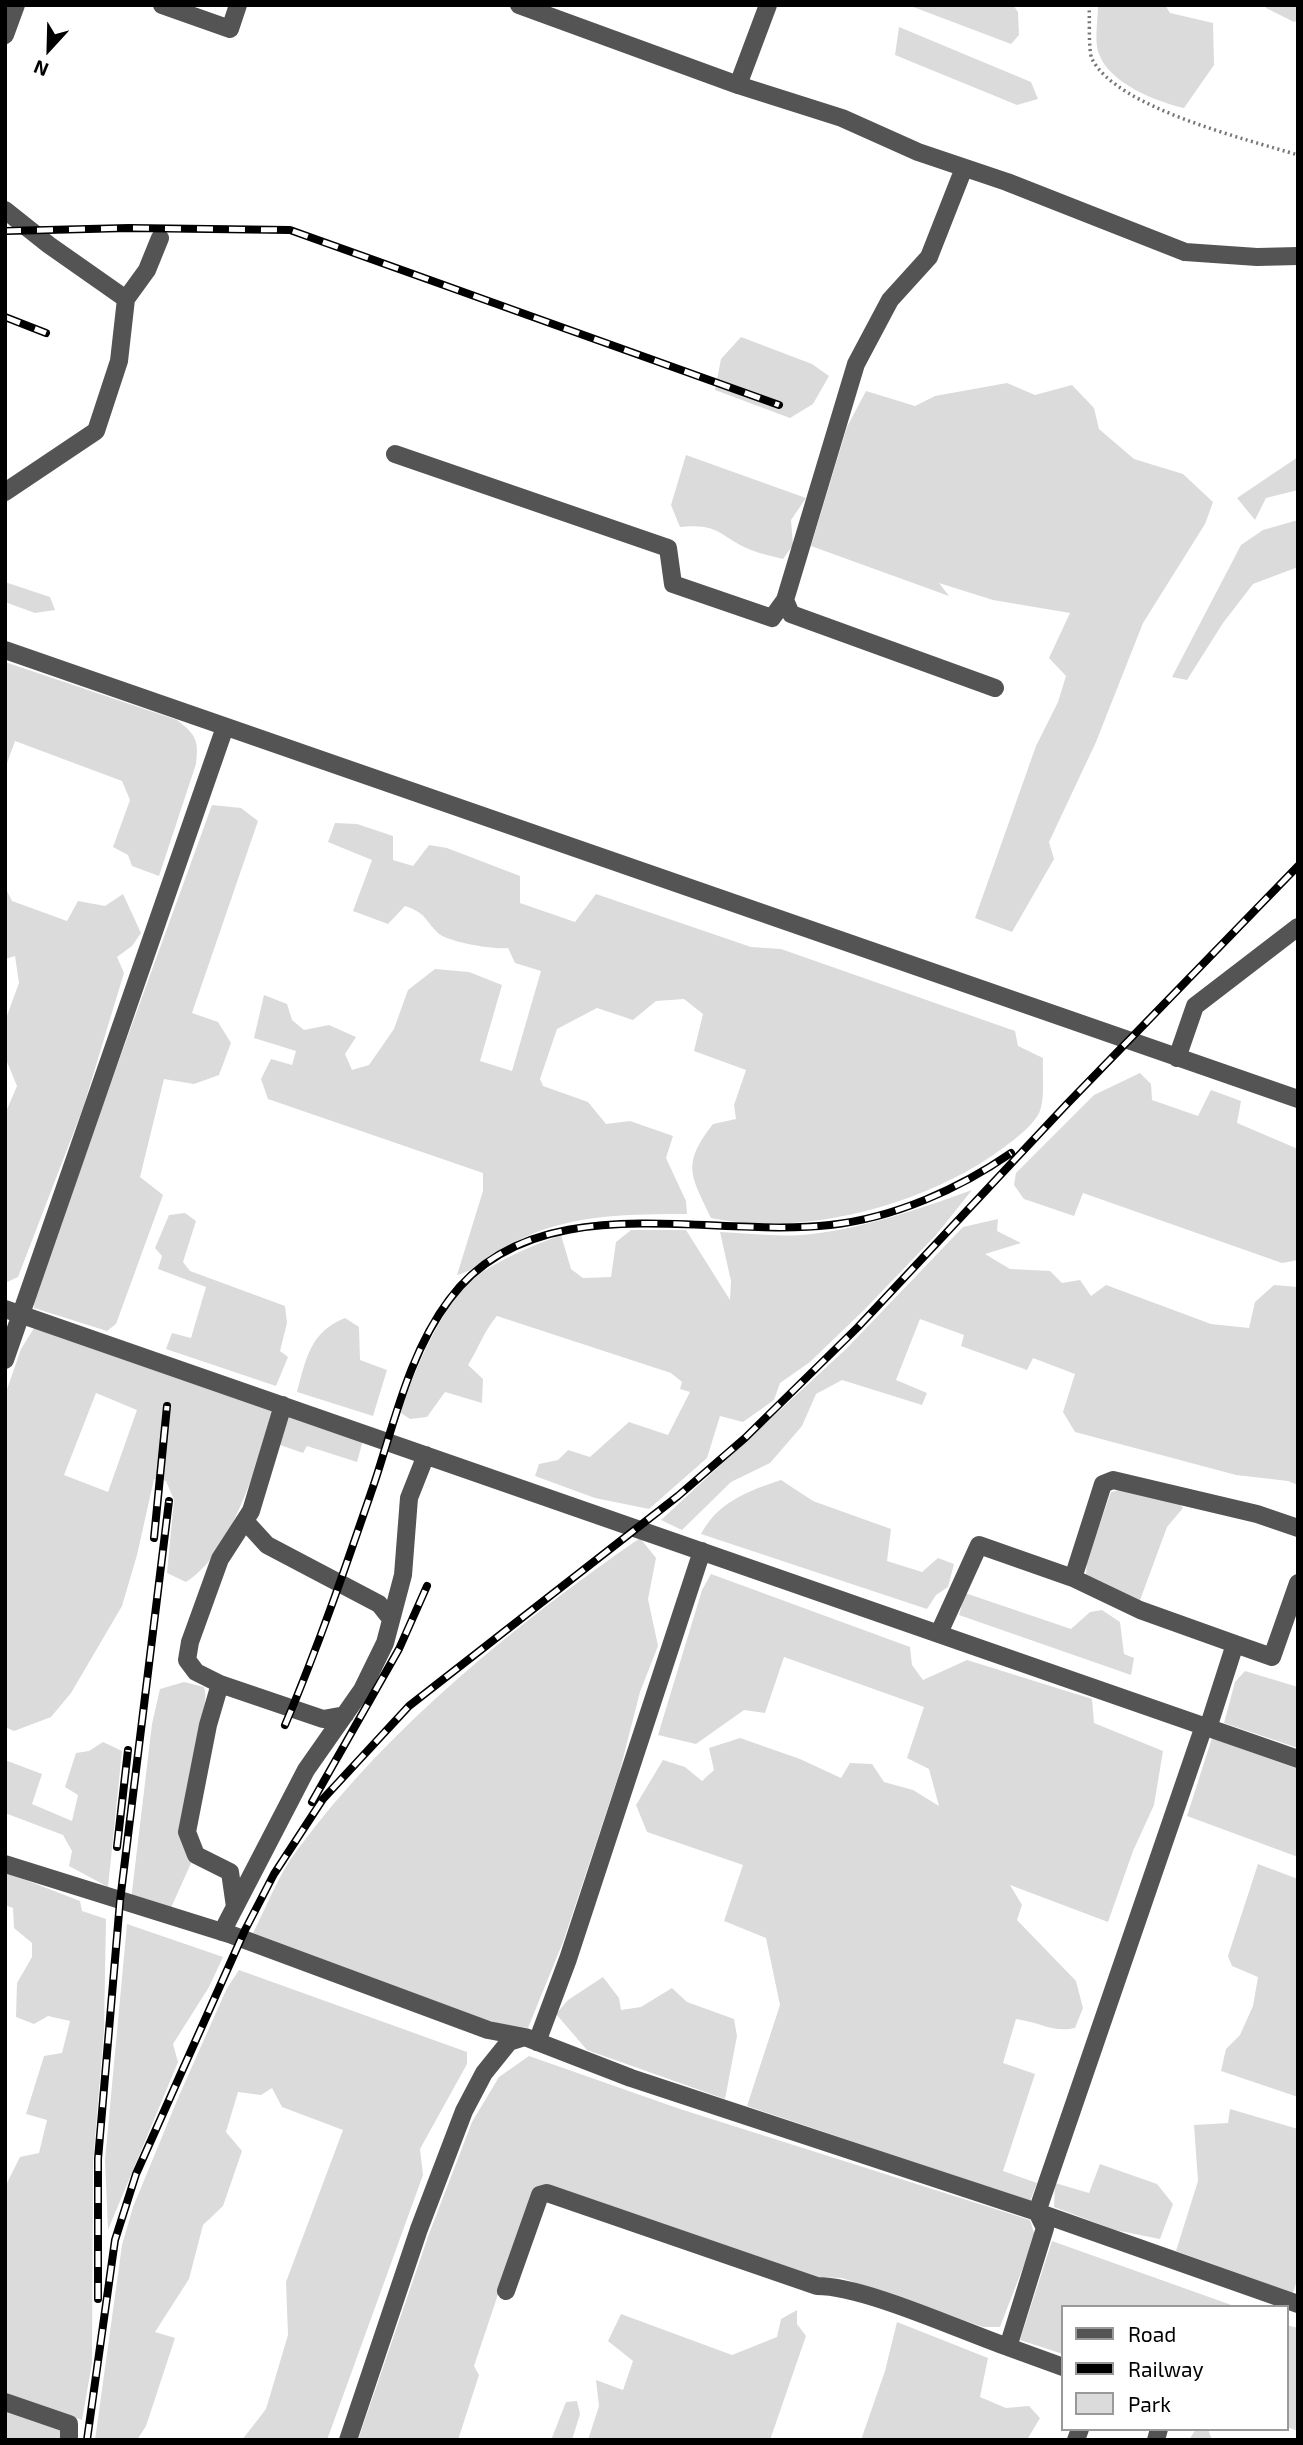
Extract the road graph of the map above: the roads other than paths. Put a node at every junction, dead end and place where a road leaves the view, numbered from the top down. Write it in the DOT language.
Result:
graph roads {
  1 [pos="16,5"];
  2 [pos="162,5"];
  3 [pos="238,5"];
  4 [pos="519,5"];
  5 [pos="768,5"];
  6 [pos="5,35"];
  7 [pos="738,85"];
  8 [pos="964,168"];
  9 [pos="5,210"];
  10 [pos="160,238"];
  11 [pos="1298,256"];
  12 [pos="126,299"];
  13 [pos="396,454"];
  14 [pos="5,492"];
  15 [pos="785,600"];
  16 [pos="5,650"];
  17 [pos="995,688"];
  18 [pos="225,727"];
  19 [pos="1298,927"];
  20 [pos="1177,1058"];
  21 [pos="1298,1099"];
  22 [pos="13,1312"];
  23 [pos="5,1360"];
  24 [pos="283,1405"];
  25 [pos="426,1455"];
  26 [pos="246,1522"];
  27 [pos="1298,1528"];
  28 [pos="702,1551"];
  29 [pos="1073,1578"];
  30 [pos="1298,1583"];
  31 [pos="391,1619"];
  32 [pos="939,1633"];
  33 [pos="1235,1644"];
  34 [pos="220,1684"];
  35 [pos="345,1714"];
  36 [pos="1206,1727"];
  37 [pos="1298,1759"];
  38 [pos="5,1864"];
  39 [pos="235,1908"];
  40 [pos="222,1932"];
  41 [pos="531,2039"];
  42 [pos="1037,2212"];
  43 [pos="506,2291"];
  44 [pos="1297,2303"];
  45 [pos="1008,2347"];
  46 [pos="1062,2367"];
  47 [pos="5,2402"];
  48 [pos="69,2440"];
  49 [pos="348,2440"];
  1 -- 6 [label="lane"];
  2 -- 3 [label="lane"];
  4 -- 7 [label="lane"];
  5 -- 7 [label="lane"];
  7 -- 8 [label="lane"];
  8 -- 11 [label="lane"];
  8 -- 15 [label="lane"];
  9 -- 12 [label="lane"];
  10 -- 12 [label="lane"];
  12 -- 14 [label="lane"];
  13 -- 15 [label="lane"];
  15 -- 17 [label="lane"];
  16 -- 18 [label="lane"];
  18 -- 20 [label="lane"];
  18 -- 22 [label="lane"];
  19 -- 20 [label="lane"];
  20 -- 21 [label="lane"];
  22 -- 23 [label="lane"];
  22 -- 24 [label="lane"];
  24 -- 25 [label="lane"];
  24 -- 26 [label="lane"];
  25 -- 28 [label="lane"];
  25 -- 31 [label="lane"];
  26 -- 31 [label="lane"];
  26 -- 34 [label="lane"];
  27 -- 29 [label="lane"];
  28 -- 32 [label="lane"];
  28 -- 41 [label="lane"];
  29 -- 32 [label="lane"];
  29 -- 33 [label="lane"];
  30 -- 33 [label="lane"];
  31 -- 35 [label="lane"];
  32 -- 36 [label="lane"];
  33 -- 36 [label="lane"];
  34 -- 35 [label="lane"];
  34 -- 39 [label="lane"];
  35 -- 39 [label="lane"];
  36 -- 37 [label="lane"];
  36 -- 42 [label="lane"];
  38 -- 40 [label="lane"];
  39 -- 40 [label="lane"];
  40 -- 41 [label="lane"];
  41 -- 42 [label="lane"];
  41 -- 49 [label="lane"];
  42 -- 44 [label="lane"];
  42 -- 45 [label="lane"];
  43 -- 45 [label="lane"];
  45 -- 46 [label="lane"];
  47 -- 48 [label="lane"];
}
